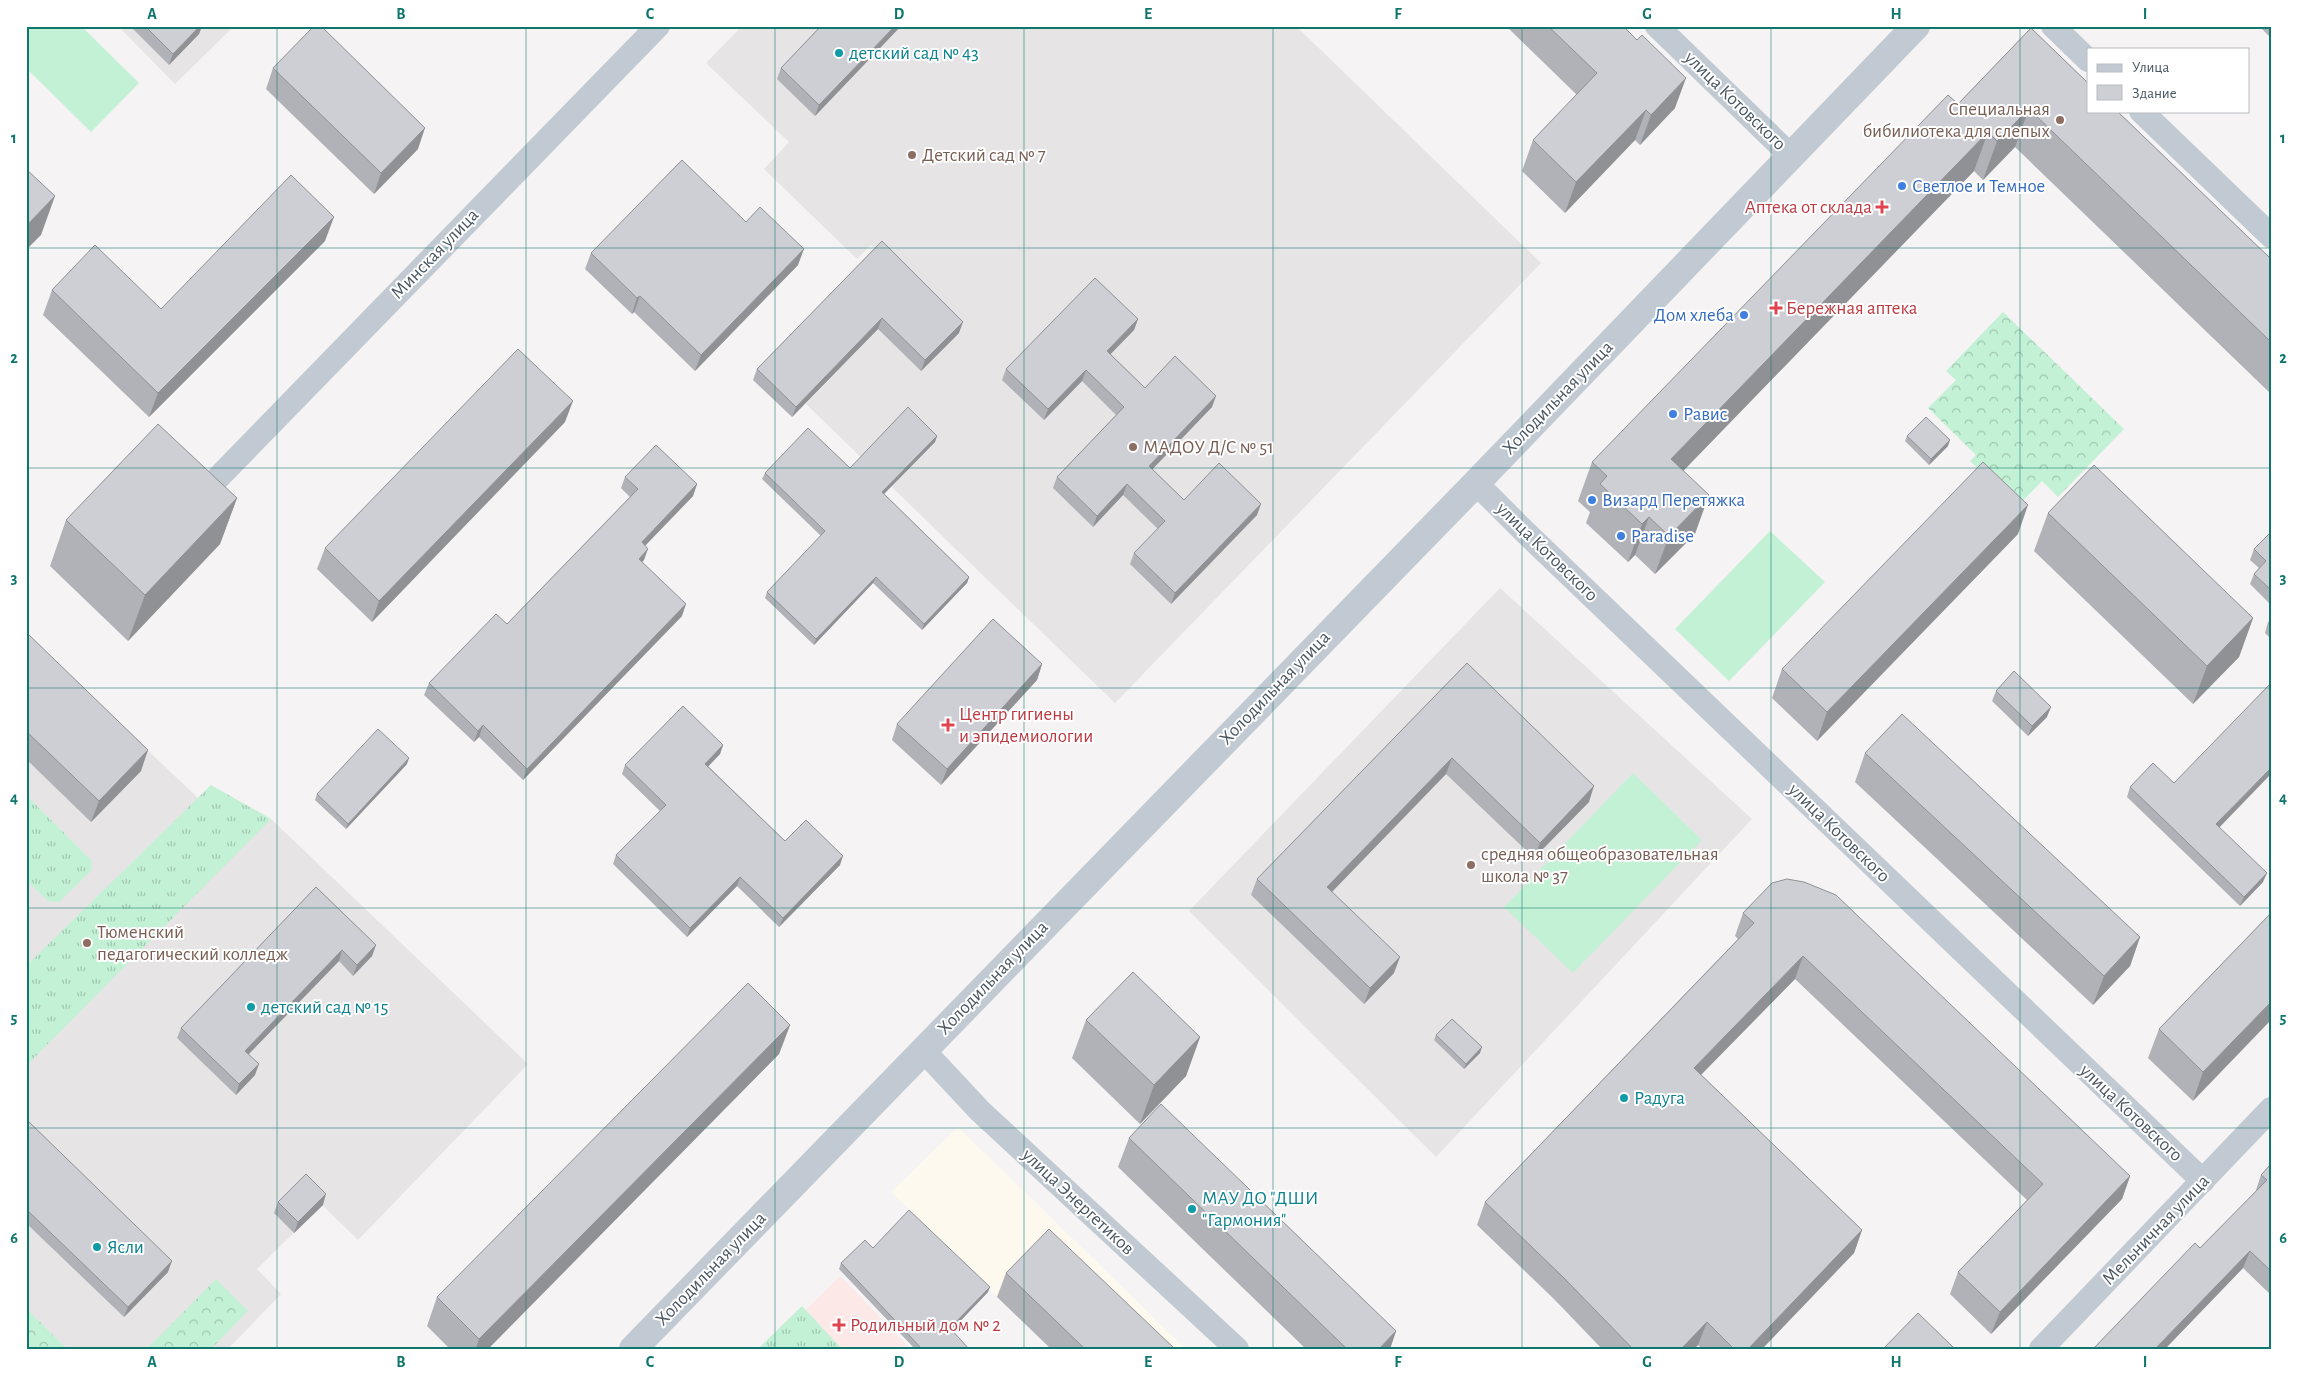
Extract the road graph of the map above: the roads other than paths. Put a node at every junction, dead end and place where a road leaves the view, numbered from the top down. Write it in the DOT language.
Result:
graph roads {
  1 [pos="658,26"];
  2 [pos="1657,26"];
  3 [pos="1916,26"];
  4 [pos="2053,26"];
  5 [pos="2087,59"];
  6 [pos="2142,112"];
  7 [pos="1791,156"];
  8 [pos="2271,236"];
  9 [pos="213,483"];
  10 [pos="1476,483"];
  11 [pos="923,1050"];
  12 [pos="2271,1110"];
  13 [pos="2203,1181"];
  14 [pos="633,1349"];
  15 [pos="1236,1349"];
  16 [pos="2041,1349"];
  1 -- 9 [label="street, Минская улица"];
  2 -- 7 [label="street, улица Котовского"];
  3 -- 7 [label="street, Холодильная улица"];
  4 -- 5 [label="street"];
  6 -- 8 [label="street"];
  7 -- 10 [label="street, Холодильная улица"];
  10 -- 11 [label="street, Холодильная улица"];
  10 -- 13 [label="street, улица Котовского"];
  11 -- 14 [label="street, Холодильная улица"];
  11 -- 15 [label="street, улица Энергетиков"];
  12 -- 13 [label="street, Мельничная улица"];
  13 -- 16 [label="street, Мельничная улица"];
}
